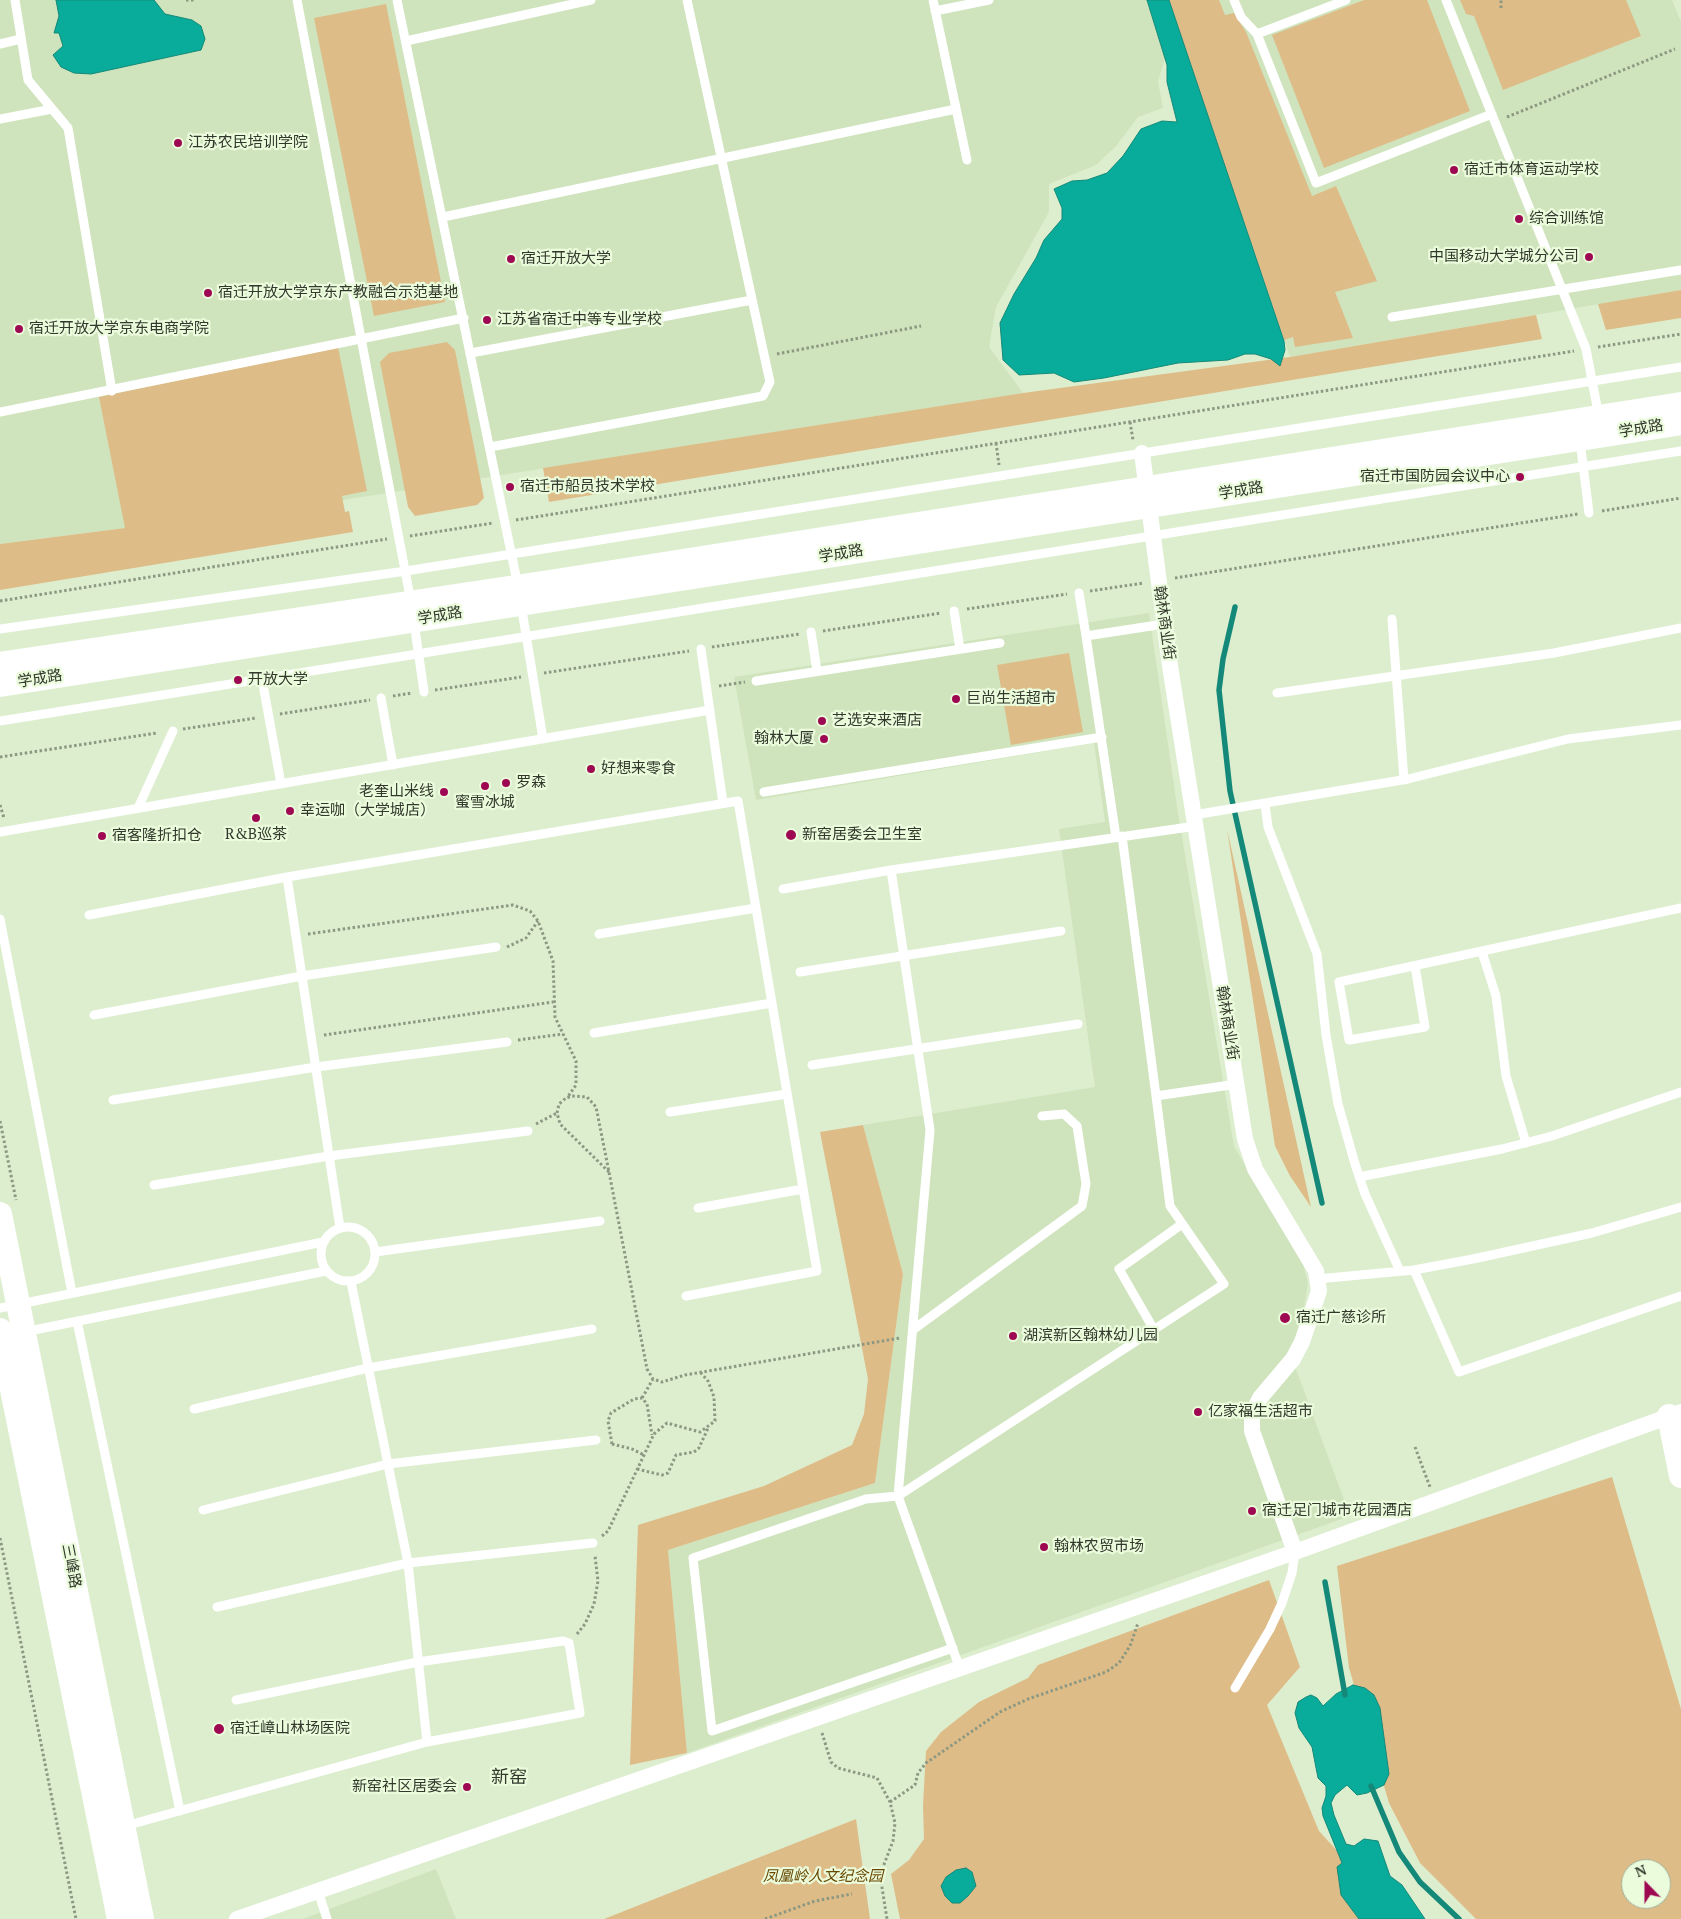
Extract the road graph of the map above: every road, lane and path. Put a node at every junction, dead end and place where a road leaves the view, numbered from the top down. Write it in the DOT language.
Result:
graph roads {
  1 [pos="15,0"];
  2 [pos="186,0"];
  3 [pos="194,0"];
  4 [pos="297,0"];
  5 [pos="397,0"];
  6 [pos="591,0"];
  7 [pos="687,0"];
  8 [pos="933,0"];
  9 [pos="989,0"];
  10 [pos="1234,0"];
  11 [pos="1346,0"];
  12 [pos="1446,0"];
  13 [pos="1501,0"];
  14 [pos="1501,8"];
  15 [pos="935,11"];
  16 [pos="1257,34"];
  17 [pos="21,39"];
  18 [pos="406,41"];
  19 [pos="0,44"];
  20 [pos="1675,49"];
  21 [pos="52,109"];
  22 [pos="956,109"];
  23 [pos="1493,118"];
  24 [pos="0,119"];
  25 [pos="722,158"];
  26 [pos="967,160"];
  27 [pos="442,217"];
  28 [pos="1681,270"];
  29 [pos="1562,289"];
  30 [pos="752,300"];
  31 [pos="1392,317"];
  32 [pos="464,318"];
  33 [pos="921,326"];
  34 [pos="1681,334"];
  35 [pos="360,338"];
  36 [pos="1586,349"];
  37 [pos="471,353"];
  38 [pos="764,357"];
  39 [pos="1681,367"];
  40 [pos="1593,381"];
  41 [pos="112,390"];
  42 [pos="1681,404"];
  43 [pos="0,412"];
  44 [pos="1681,423"];
  45 [pos="1586,425"];
  46 [pos="996,443"];
  47 [pos="490,447"];
  48 [pos="1681,451"];
  49 [pos="1142,453"];
  50 [pos="1584,467"];
  51 [pos="1000,476"];
  52 [pos="1147,497"];
  53 [pos="1681,498"];
  54 [pos="1590,512"];
  55 [pos="506,522"];
  56 [pos="1152,536"];
  57 [pos="400,537"];
  58 [pos="512,553"];
  59 [pos="406,571"];
  60 [pos="1159,581"];
  61 [pos="1079,593"];
  62 [pos="520,595"];
  63 [pos="0,601"];
  64 [pos="412,611"];
  65 [pos="954,611"];
  66 [pos="1392,619"];
  67 [pos="1164,624"];
  68 [pos="1681,628"];
  69 [pos="0,629"];
  70 [pos="811,632"];
  71 [pos="1086,636"];
  72 [pos="526,637"];
  73 [pos="1000,643"];
  74 [pos="701,649"];
  75 [pos="960,649"];
  76 [pos="418,654"];
  77 [pos="0,664"];
  78 [pos="817,671"];
  79 [pos="532,675"];
  80 [pos="1396,676"];
  81 [pos="262,679"];
  82 [pos="756,681"];
  83 [pos="0,685"];
  84 [pos="706,688"];
  85 [pos="424,692"];
  86 [pos="1277,693"];
  87 [pos="382,698"];
  88 [pos="710,710"];
  89 [pos="269,716"];
  90 [pos="0,721"];
  91 [pos="1681,725"];
  92 [pos="173,730"];
  93 [pos="1102,737"];
  94 [pos="543,739"];
  95 [pos="0,758"];
  96 [pos="393,764"];
  97 [pos="1404,780"];
  98 [pos="281,784"];
  99 [pos="764,792"];
  100 [pos="723,803"];
  101 [pos="1265,804"];
  102 [pos="138,808"];
  103 [pos="1195,821"];
  104 [pos="0,832"];
  105 [pos="1119,837"];
  106 [pos="891,870"];
  107 [pos="287,877"];
  108 [pos="783,889"];
  109 [pos="756,908"];
  110 [pos="1681,908"];
  111 [pos="89,916"];
  112 [pos="0,920"];
  113 [pos="538,921"];
  114 [pos="1061,931"];
  115 [pos="599,934"];
  116 [pos="496,947"];
  117 [pos="1482,952"];
  118 [pos="904,956"];
  119 [pos="1415,966"];
  120 [pos="800,972"];
  121 [pos="302,976"];
  122 [pos="1339,982"];
  123 [pos="1322,986"];
  124 [pos="553,1002"];
  125 [pos="772,1003"];
  126 [pos="94,1015"];
  127 [pos="1078,1024"];
  128 [pos="594,1033"];
  129 [pos="563,1034"];
  130 [pos="311,1036"];
  131 [pos="507,1042"];
  132 [pos="918,1048"];
  133 [pos="812,1065"];
  134 [pos="316,1067"];
  135 [pos="1237,1084"];
  136 [pos="1681,1092"];
  137 [pos="787,1094"];
  138 [pos="1156,1096"];
  139 [pos="113,1100"];
  140 [pos="670,1112"];
  141 [pos="557,1113"];
  142 [pos="1042,1116"];
  143 [pos="528,1131"];
  144 [pos="1526,1143"];
  145 [pos="329,1156"];
  146 [pos="609,1172"];
  147 [pos="1359,1177"];
  148 [pos="154,1185"];
  149 [pos="803,1189"];
  150 [pos="1681,1207"];
  151 [pos="698,1208"];
  152 [pos="0,1214"];
  153 [pos="600,1221"];
  154 [pos="1182,1224"];
  155 [pos="340,1228"];
  156 [pos="323,1242"];
  157 [pos="375,1252"];
  158 [pos="1414,1270"];
  159 [pos="326,1271"];
  160 [pos="1400,1271"];
  161 [pos="1317,1279"];
  162 [pos="351,1282"];
  163 [pos="72,1294"];
  164 [pos="686,1296"];
  165 [pos="1681,1296"];
  166 [pos="9,1306"];
  167 [pos="77,1321"];
  168 [pos="1153,1328"];
  169 [pos="592,1329"];
  170 [pos="913,1332"];
  171 [pos="10,1334"];
  172 [pos="368,1368"];
  173 [pos="700,1372"];
  174 [pos="653,1379"];
  175 [pos="642,1398"];
  176 [pos="194,1409"];
  177 [pos="1675,1414"];
  178 [pos="708,1428"];
  179 [pos="652,1438"];
  180 [pos="596,1440"];
  181 [pos="612,1444"];
  182 [pos="1415,1447"];
  183 [pos="644,1456"];
  184 [pos="388,1464"];
  185 [pos="637,1470"];
  186 [pos="1681,1476"];
  187 [pos="898,1496"];
  188 [pos="1435,1501"];
  189 [pos="203,1510"];
  190 [pos="0,1538"];
  191 [pos="593,1543"];
  192 [pos="1295,1552"];
  193 [pos="408,1563"];
  194 [pos="1141,1606"];
  195 [pos="217,1607"];
  196 [pos="569,1644"];
  197 [pos="953,1648"];
  198 [pos="418,1662"];
  199 [pos="960,1669"];
  200 [pos="1235,1688"];
  201 [pos="236,1700"];
  202 [pos="818,1718"];
  203 [pos="426,1742"];
  204 [pos="890,1802"];
  205 [pos="180,1810"];
  206 [pos="112,1830"];
  207 [pos="318,1891"];
  208 [pos="852,1894"];
  209 [pos="76,1919"];
  210 [pos="118,1919"];
  211 [pos="142,1919"];
  212 [pos="237,1919"];
  213 [pos="327,1919"];
  214 [pos="765,1919"];
  215 [pos="887,1919"];
  1 -- 17 [label="lane"];
  2 -- 3 [label="path"];
  4 -- 35 [label="lane"];
  5 -- 18 [label="lane"];
  6 -- 18 [label="lane"];
  7 -- 25 [label="lane"];
  8 -- 15 [label="lane"];
  9 -- 15 [label="lane"];
  10 -- 16 [label="lane"];
  11 -- 16 [label="lane"];
  12 -- 23 [label="lane"];
  13 -- 14 [label="path"];
  15 -- 22 [label="lane"];
  16 -- 23 [label="lane"];
  17 -- 19 [label="lane"];
  17 -- 21 [label="lane"];
  18 -- 27 [label="lane"];
  20 -- 23 [label="path"];
  21 -- 24 [label="lane"];
  21 -- 41 [label="lane"];
  22 -- 25 [label="lane"];
  22 -- 26 [label="lane"];
  23 -- 29 [label="lane"];
  25 -- 27 [label="lane"];
  25 -- 30 [label="lane"];
  27 -- 32 [label="lane"];
  28 -- 29 [label="lane"];
  29 -- 31 [label="lane"];
  29 -- 36 [label="lane"];
  30 -- 37 [label="lane"];
  30 -- 38 [label="lane"];
  32 -- 35 [label="lane"];
  32 -- 37 [label="lane"];
  33 -- 38 [label="path"];
  34 -- 36 [label="path"];
  35 -- 41 [label="lane"];
  35 -- 57 [label="lane"];
  36 -- 40 [label="lane"];
  36 -- 46 [label="path"];
  37 -- 47 [label="lane"];
  38 -- 47 [label="lane"];
  39 -- 40 [label="lane"];
  40 -- 45 [label="lane"];
  40 -- 49 [label="lane"];
  41 -- 43 [label="lane"];
  42 -- 45 [label="main road, 学成路"];
  44 -- 45 [label="main road, 学成路"];
  45 -- 50 [label="lane"];
  45 -- 52 [label="main road, 学成路"];
  46 -- 51 [label="path"];
  46 -- 55 [label="path"];
  47 -- 55 [label="lane"];
  48 -- 50 [label="lane"];
  49 -- 51 [label="lane"];
  49 -- 52 [label="street, 翰林商业街"];
  50 -- 54 [label="lane"];
  50 -- 56 [label="lane"];
  51 -- 58 [label="lane"];
  52 -- 56 [label="street, 翰林商业街"];
  52 -- 62 [label="main road, 学成路"];
  53 -- 54 [label="path"];
  54 -- 60 [label="path"];
  55 -- 57 [label="path"];
  55 -- 58 [label="lane"];
  56 -- 60 [label="street, 翰林商业街"];
  56 -- 72 [label="lane"];
  57 -- 59 [label="lane"];
  57 -- 63 [label="path"];
  58 -- 59 [label="lane"];
  58 -- 62 [label="lane"];
  59 -- 64 [label="lane"];
  59 -- 69 [label="lane"];
  60 -- 61 [label="path"];
  60 -- 67 [label="street, 翰林商业街"];
  61 -- 65 [label="path"];
  61 -- 71 [label="lane"];
  62 -- 64 [label="main road, 学成路"];
  62 -- 72 [label="lane"];
  64 -- 76 [label="lane"];
  64 -- 77 [label="main road, 学成路"];
  64 -- 83 [label="main road, 学成路"];
  65 -- 70 [label="path"];
  65 -- 75 [label="lane"];
  66 -- 80 [label="lane"];
  67 -- 71 [label="lane"];
  67 -- 103 [label="street, 翰林商业街"];
  68 -- 80 [label="lane"];
  70 -- 74 [label="path"];
  70 -- 78 [label="lane"];
  71 -- 93 [label="lane"];
  72 -- 76 [label="lane"];
  72 -- 79 [label="lane"];
  73 -- 75 [label="lane"];
  74 -- 79 [label="path"];
  74 -- 84 [label="lane"];
  75 -- 78 [label="lane"];
  76 -- 81 [label="lane"];
  76 -- 85 [label="lane"];
  78 -- 82 [label="lane"];
  79 -- 85 [label="path"];
  79 -- 94 [label="lane"];
  80 -- 86 [label="lane"];
  80 -- 97 [label="lane"];
  81 -- 89 [label="lane"];
  81 -- 90 [label="lane"];
  82 -- 84 [label="path"];
  84 -- 88 [label="lane"];
  85 -- 87 [label="path"];
  87 -- 89 [label="path"];
  87 -- 96 [label="lane"];
  88 -- 94 [label="lane"];
  88 -- 100 [label="lane"];
  89 -- 92 [label="path"];
  89 -- 98 [label="lane"];
  91 -- 97 [label="lane"];
  92 -- 95 [label="path"];
  92 -- 102 [label="lane"];
  93 -- 99 [label="lane"];
  93 -- 105 [label="lane"];
  94 -- 96 [label="lane"];
  96 -- 98 [label="lane"];
  97 -- 101 [label="lane"];
  98 -- 102 [label="lane"];
  100 -- 107 [label="lane"];
  100 -- 109 [label="lane"];
  101 -- 103 [label="lane"];
  101 -- 123 [label="lane"];
  102 -- 104 [label="lane"];
  103 -- 105 [label="lane"];
  103 -- 135 [label="street, 翰林商业街"];
  105 -- 106 [label="lane"];
  105 -- 138 [label="lane"];
  106 -- 108 [label="lane"];
  106 -- 118 [label="lane"];
  107 -- 111 [label="lane"];
  107 -- 121 [label="lane"];
  109 -- 115 [label="lane"];
  109 -- 125 [label="lane"];
  110 -- 117 [label="lane"];
  112 -- 163 [label="lane"];
  113 -- 116 [label="path"];
  114 -- 118 [label="lane"];
  116 -- 121 [label="lane"];
  117 -- 119 [label="lane"];
  117 -- 144 [label="lane"];
  118 -- 120 [label="lane"];
  118 -- 132 [label="lane"];
  119 -- 122 [label="lane"];
  119 -- 122 [label="lane"];
  121 -- 126 [label="lane"];
  121 -- 130 [label="lane"];
  122 -- 123 [label="lane"];
  123 -- 147 [label="lane"];
  124 -- 130 [label="path"];
  125 -- 128 [label="lane"];
  125 -- 137 [label="lane"];
  127 -- 132 [label="lane"];
  129 -- 131 [label="path"];
  130 -- 134 [label="lane"];
  131 -- 134 [label="lane"];
  132 -- 133 [label="lane"];
  132 -- 170 [label="lane"];
  134 -- 139 [label="lane"];
  134 -- 145 [label="lane"];
  135 -- 138 [label="lane"];
  135 -- 161 [label="street, 翰林商业街"];
  136 -- 144 [label="lane"];
  137 -- 140 [label="lane"];
  137 -- 149 [label="lane"];
  138 -- 154 [label="lane"];
  141 -- 143 [label="path"];
  141 -- 146 [label="path"];
  141 -- 146 [label="path"];
  142 -- 170 [label="lane"];
  143 -- 145 [label="lane"];
  144 -- 147 [label="lane"];
  145 -- 148 [label="lane"];
  145 -- 155 [label="lane"];
  146 -- 174 [label="path"];
  147 -- 160 [label="lane"];
  149 -- 151 [label="lane"];
  149 -- 164 [label="lane"];
  150 -- 158 [label="lane"];
  152 -- 166 [label="main road, 三峰路"];
  153 -- 157 [label="lane"];
  154 -- 168 [label="lane"];
  154 -- 168 [label="lane"];
  155 -- 156 [label="lane"];
  155 -- 157 [label="lane"];
  156 -- 159 [label="lane"];
  156 -- 163 [label="lane"];
  157 -- 162 [label="lane"];
  158 -- 160 [label="lane"];
  158 -- 165 [label="lane"];
  159 -- 162 [label="lane"];
  159 -- 167 [label="lane"];
  160 -- 161 [label="lane"];
  161 -- 192 [label="street, 翰林商业街"];
  162 -- 172 [label="lane"];
  163 -- 166 [label="lane"];
  166 -- 171 [label="main road, 三峰路"];
  167 -- 171 [label="lane"];
  167 -- 205 [label="lane"];
  168 -- 187 [label="lane"];
  169 -- 172 [label="lane"];
  170 -- 173 [label="path"];
  170 -- 187 [label="lane"];
  171 -- 206 [label="main road, 三峰路"];
  172 -- 176 [label="lane"];
  172 -- 184 [label="lane"];
  173 -- 174 [label="path"];
  173 -- 178 [label="path"];
  174 -- 175 [label="path"];
  175 -- 179 [label="path"];
  175 -- 181 [label="path"];
  177 -- 186 [label="main road"];
  177 -- 188 [label="street"];
  178 -- 179 [label="path"];
  178 -- 185 [label="path"];
  179 -- 183 [label="path"];
  180 -- 181 [label="path"];
  180 -- 184 [label="lane"];
  181 -- 183 [label="path"];
  182 -- 188 [label="path"];
  183 -- 185 [label="path"];
  184 -- 189 [label="lane"];
  184 -- 193 [label="lane"];
  185 -- 191 [label="path"];
  187 -- 197 [label="lane"];
  187 -- 197 [label="lane"];
  188 -- 192 [label="street"];
  190 -- 209 [label="path"];
  191 -- 193 [label="lane"];
  191 -- 196 [label="path"];
  192 -- 194 [label="street"];
  192 -- 200 [label="lane"];
  193 -- 195 [label="lane"];
  193 -- 198 [label="lane"];
  194 -- 199 [label="street"];
  194 -- 204 [label="path"];
  196 -- 198 [label="lane"];
  196 -- 203 [label="lane"];
  197 -- 199 [label="lane"];
  198 -- 201 [label="lane"];
  198 -- 203 [label="lane"];
  199 -- 202 [label="street"];
  202 -- 204 [label="path"];
  202 -- 207 [label="street"];
  203 -- 205 [label="lane"];
  204 -- 215 [label="path"];
  205 -- 206 [label="lane"];
  206 -- 210 [label="main road, 三峰路"];
  206 -- 211 [label="main road, 三峰路"];
  207 -- 212 [label="street"];
  207 -- 213 [label="lane"];
  208 -- 214 [label="path"];
}
